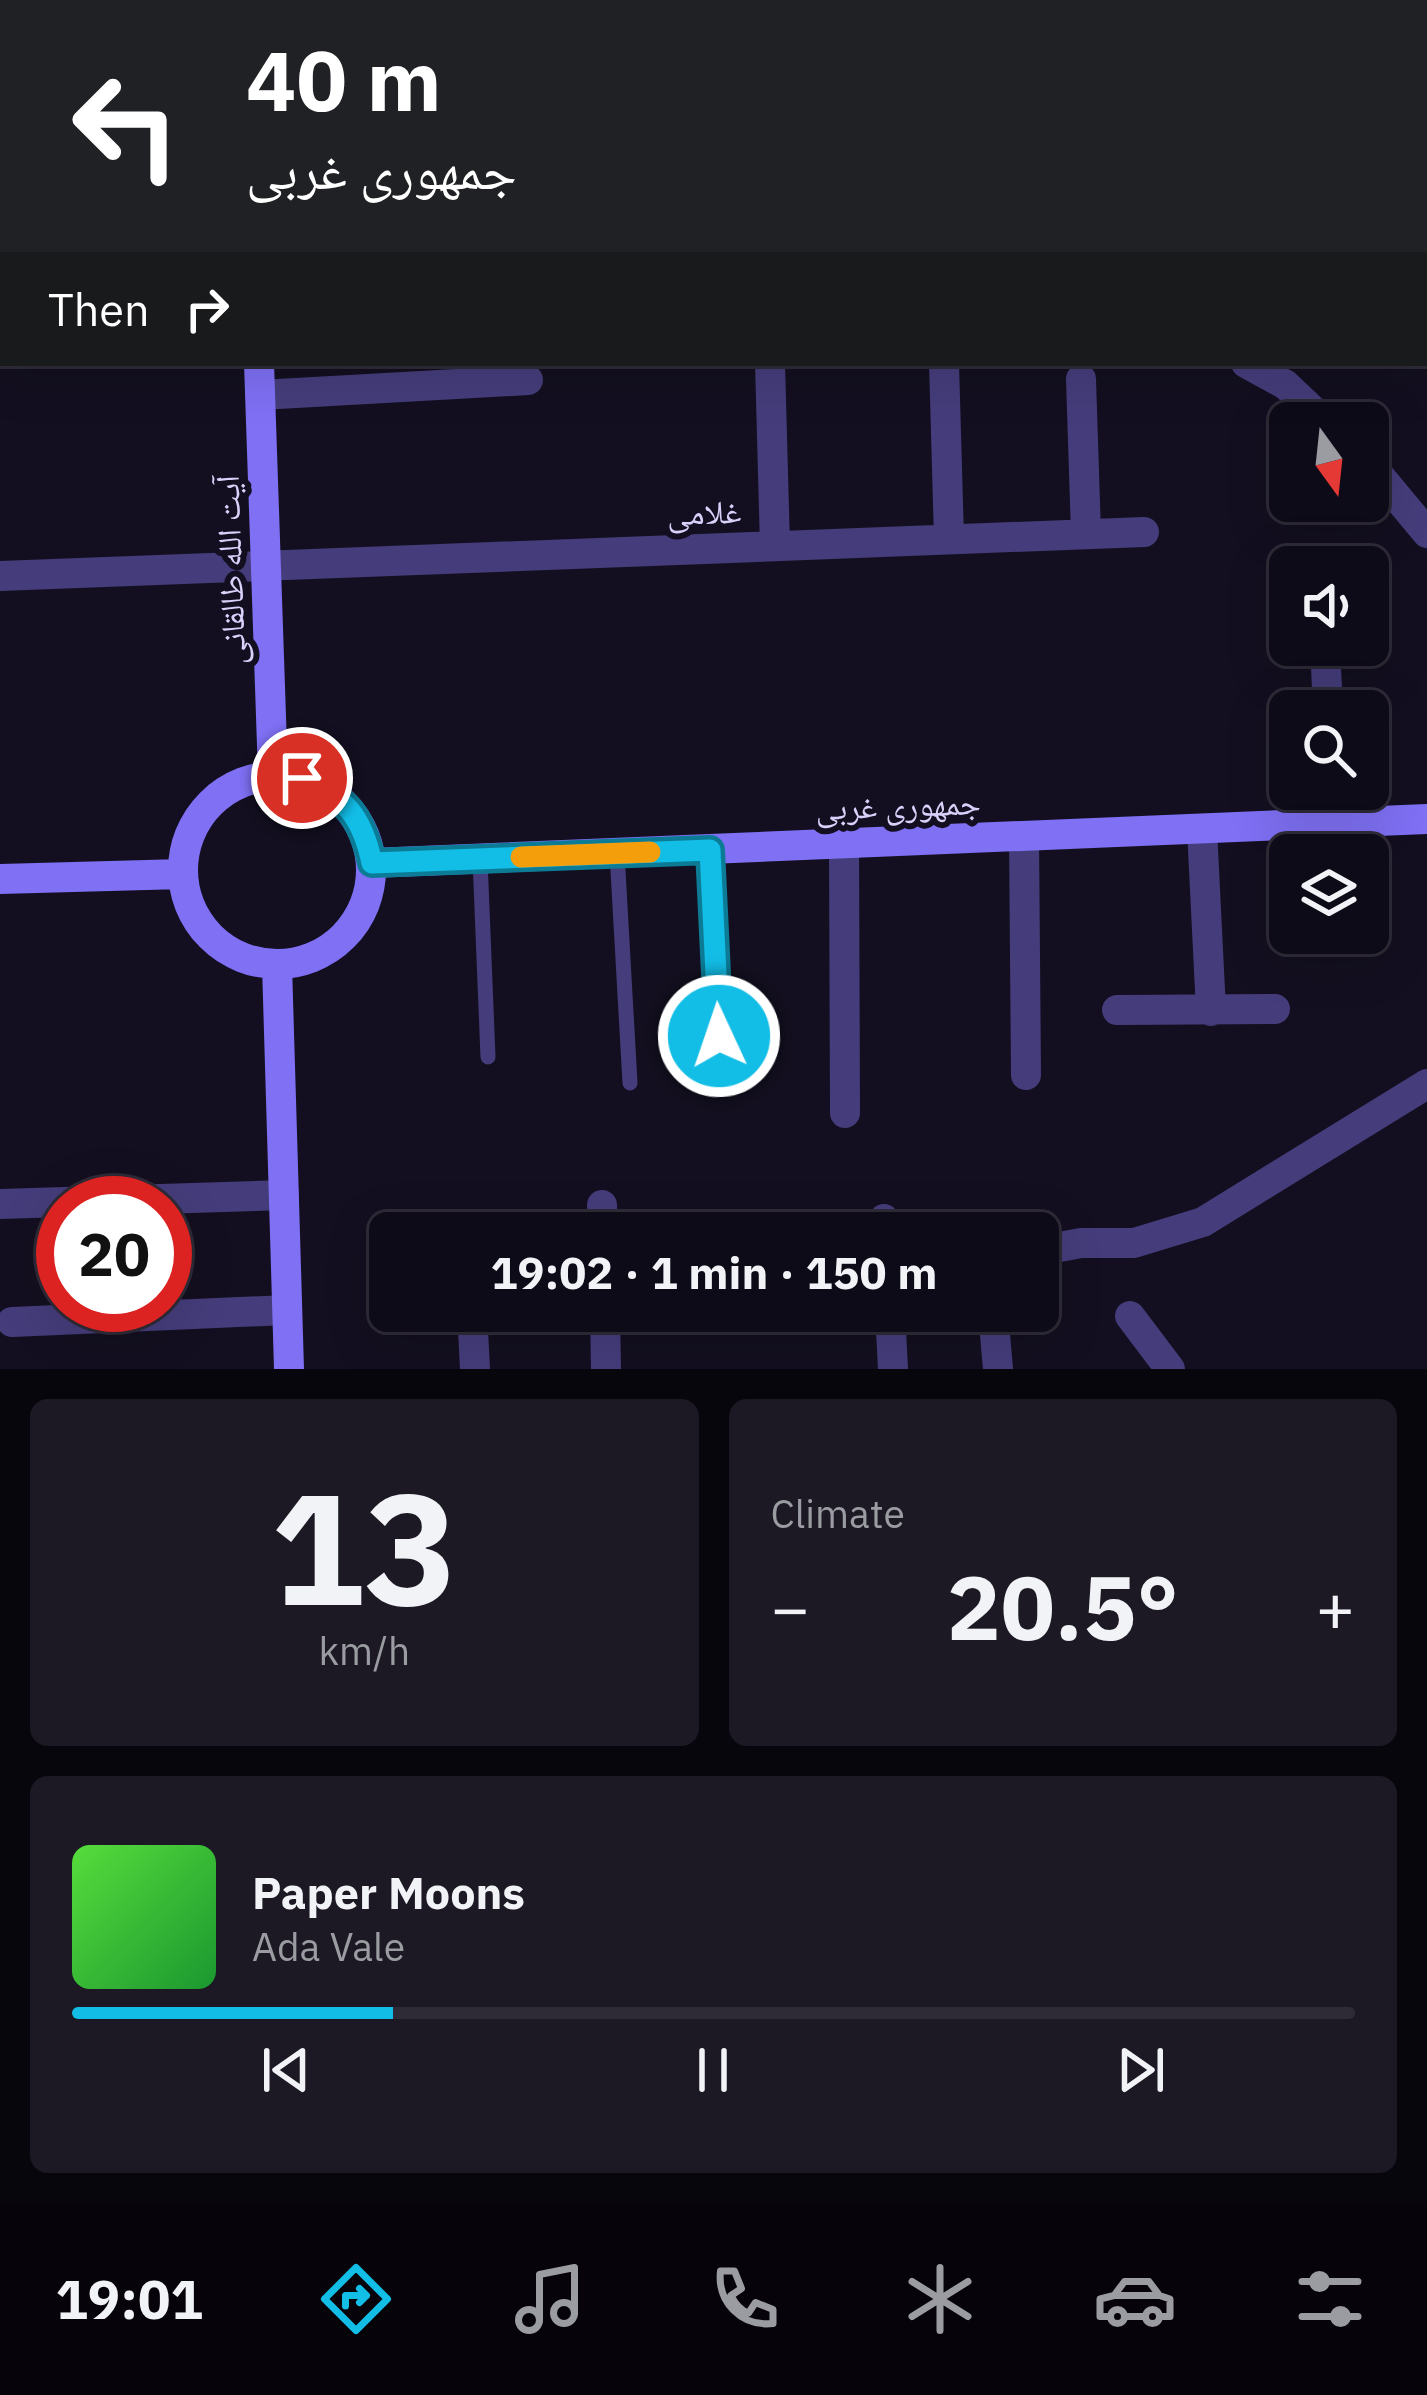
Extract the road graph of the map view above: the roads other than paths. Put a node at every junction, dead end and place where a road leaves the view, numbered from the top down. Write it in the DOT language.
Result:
graph roads {
  1 [pos="259,366"];
  2 [pos="770,366"];
  3 [pos="944,366"];
  4 [pos="1251,366"];
  5 [pos="1081,379"];
  6 [pos="528,380"];
  7 [pos="260,395"];
  8 [pos="1303,402"];
  9 [pos="1389,487"];
  10 [pos="1144,532"];
  11 [pos="1427,533"];
  12 [pos="1086,534"];
  13 [pos="949,539"];
  14 [pos="776,545"];
  15 [pos="266,564"];
  16 [pos="0,576"];
  17 [pos="273,776"];
  18 [pos="1334,810"];
  19 [pos="1427,819"];
  20 [pos="1335,824"];
  21 [pos="1202,829"];
  22 [pos="1024,836"];
  23 [pos="844,843"];
  24 [pos="710,850"];
  25 [pos="616,853"];
  26 [pos="480,859"];
  27 [pos="372,863"];
  28 [pos="183,874"];
  29 [pos="0,879"];
  30 [pos="277,964"];
  31 [pos="1117,1010"];
  32 [pos="1274,1010"];
  33 [pos="1211,1011"];
  34 [pos="719,1036"];
  35 [pos="488,1058"];
  36 [pos="1026,1076"];
  37 [pos="631,1083"];
  38 [pos="1427,1084"];
  39 [pos="845,1113"];
  40 [pos="284,1195"];
  41 [pos="0,1204"];
  42 [pos="1059,1247"];
  43 [pos="287,1310"];
  44 [pos="1130,1316"];
  45 [pos="12,1322"];
  46 [pos="473,1332"];
  47 [pos="605,1332"];
  48 [pos="891,1332"];
  49 [pos="995,1332"];
  50 [pos="289,1369"];
  51 [pos="475,1369"];
  52 [pos="606,1369"];
  53 [pos="893,1369"];
  54 [pos="998,1369"];
  55 [pos="1170,1369"];
  1 -- 7 [label="street, آیت الله طالقانی"];
  2 -- 14 [label="street"];
  3 -- 13 [label="street"];
  4 -- 8 [label="street"];
  5 -- 12 [label="street"];
  6 -- 7 [label="street"];
  7 -- 15 [label="street, آیت الله طالقانی"];
  9 -- 11 [label="street"];
  10 -- 12 [label="street, غلامی"];
  12 -- 13 [label="street, غلامی"];
  13 -- 14 [label="street, غلامی"];
  14 -- 15 [label="street, غلامی"];
  15 -- 16 [label="street, غلامی"];
  15 -- 17 [label="street, آیت الله طالقانی"];
  17 -- 27 [label="street"];
  17 -- 28 [label="street"];
  18 -- 20 [label="street"];
  19 -- 20 [label="street, جمهوری غربی"];
  20 -- 21 [label="street, جمهوری غربی"];
  21 -- 22 [label="street, جمهوری غربی"];
  21 -- 33 [label="street"];
  22 -- 23 [label="street, جمهوری غربی"];
  22 -- 36 [label="street"];
  23 -- 24 [label="street, جمهوری غربی"];
  23 -- 39 [label="street"];
  24 -- 25 [label="street, جمهوری غربی"];
  24 -- 34 [label="lane"];
  25 -- 26 [label="street, جمهوری غربی"];
  25 -- 37 [label="lane"];
  26 -- 27 [label="street, جمهوری غربی"];
  26 -- 35 [label="lane"];
  27 -- 30 [label="street"];
  28 -- 29 [label="street"];
  28 -- 30 [label="street"];
  30 -- 40 [label="street"];
  31 -- 33 [label="street"];
  32 -- 33 [label="street"];
  38 -- 42 [label="street"];
  40 -- 41 [label="street"];
  40 -- 43 [label="street"];
  43 -- 45 [label="street"];
  43 -- 50 [label="street"];
  44 -- 55 [label="street"];
  46 -- 51 [label="street"];
  47 -- 52 [label="street"];
  48 -- 53 [label="street"];
  49 -- 54 [label="street"];
}
